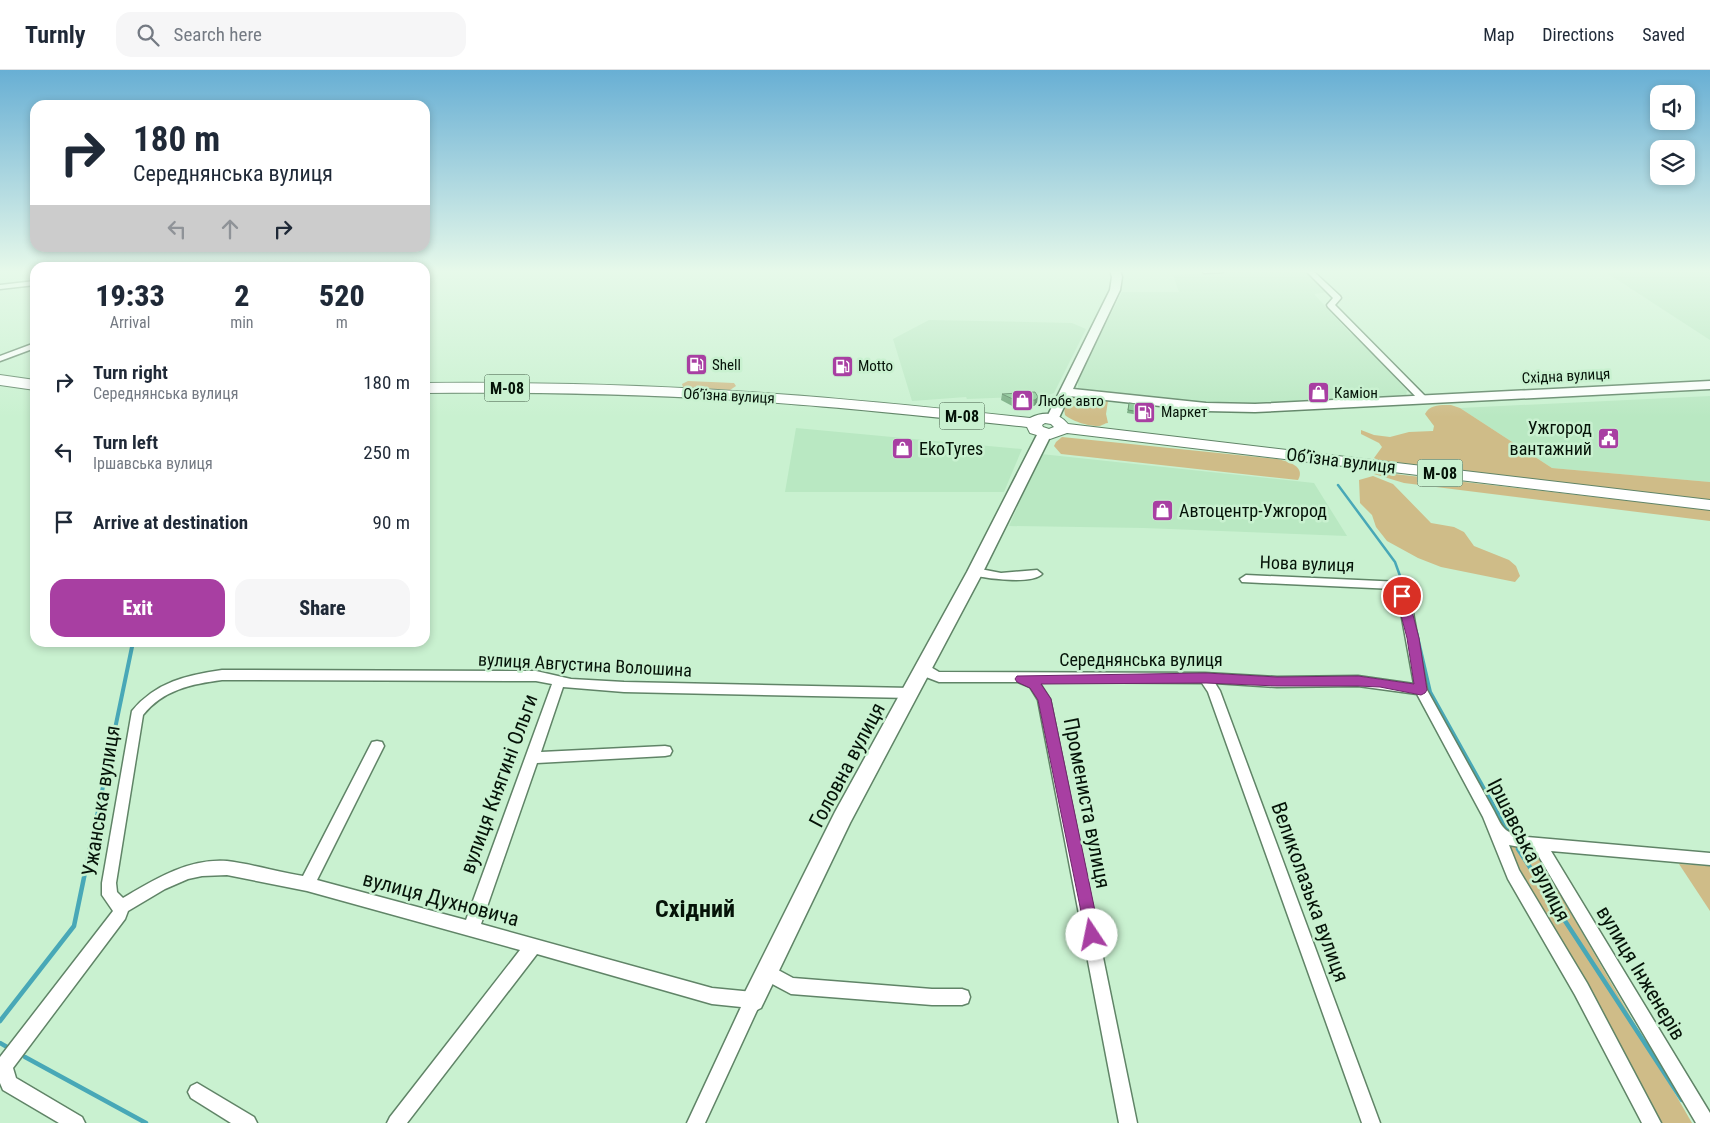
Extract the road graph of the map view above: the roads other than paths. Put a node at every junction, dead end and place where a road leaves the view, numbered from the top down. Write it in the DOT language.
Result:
graph roads {
  1 [pos="1101,319"];
  2 [pos="1345,319"];
  3 [pos="30,347"];
  4 [pos="0,359"];
  5 [pos="0,380"];
  6 [pos="30,384"];
  7 [pos="1710,385"];
  8 [pos="430,388"];
  9 [pos="1066,392"];
  10 [pos="1424,400"];
  11 [pos="1048,426"];
  12 [pos="1710,505"];
  13 [pos="975,572"];
  14 [pos="1037,574"];
  15 [pos="1246,579"];
  16 [pos="1398,585"];
  17 [pos="924,667"];
  18 [pos="1206,678"];
  19 [pos="1021,679"];
  20 [pos="559,682"];
  21 [pos="1421,690"];
  22 [pos="911,693"];
  23 [pos="144,703"];
  24 [pos="377,746"];
  25 [pos="665,751"];
  26 [pos="532,758"];
  27 [pos="1496,832"];
  28 [pos="1539,844"];
  29 [pos="1710,859"];
  30 [pos="307,884"];
  31 [pos="122,907"];
  32 [pos="471,929"];
  33 [pos="533,946"];
  34 [pos="767,972"];
  35 [pos="962,997"];
  36 [pos="753,1000"];
  37 [pos="2,1068"];
  38 [pos="197,1092"];
  39 [pos="76,1123"];
  40 [pos="248,1123"];
  41 [pos="396,1123"];
  42 [pos="696,1123"];
  43 [pos="1128,1123"];
  44 [pos="1371,1123"];
  45 [pos="1652,1123"];
  46 [pos="1706,1123"];
  1 -- 9 [label="street"];
  2 -- 10 [label="street"];
  3 -- 4 [label="street"];
  5 -- 6 [label="highway"];
  7 -- 10 [label="street, Східна вулиця"];
  8 -- 11 [label="highway, Обʼїзна вулиця / М-08"];
  9 -- 10 [label="street, Східна вулиця"];
  9 -- 11 [label="street"];
  11 -- 12 [label="highway, Обʼїзна вулиця / М-08"];
  11 -- 13 [label="street, Головна вулиця"];
  13 -- 14 [label="street"];
  13 -- 17 [label="street, Головна вулиця"];
  15 -- 16 [label="street, Нова вулиця"];
  16 -- 21 [label="street, Іршавська вулиця"];
  17 -- 19 [label="street, Середнянська вулиця"];
  17 -- 22 [label="street, Головна вулиця"];
  18 -- 19 [label="street, Середнянська вулиця"];
  18 -- 21 [label="street, Середнянська вулиця"];
  18 -- 44 [label="street, Великолазька вулиця"];
  19 -- 43 [label="street, Промениста вулиця"];
  20 -- 22 [label="street, вулиця Августина Волошина"];
  20 -- 23 [label="street, вулиця Августина Волошина"];
  20 -- 26 [label="street, вулиця Княгині Ольги"];
  21 -- 27 [label="street, Іршавська вулиця"];
  22 -- 34 [label="street, Головна вулиця"];
  23 -- 31 [label="street, Ужанська вулиця"];
  24 -- 30 [label="street"];
  25 -- 26 [label="street"];
  26 -- 32 [label="street, вулиця Княгині Ольги"];
  27 -- 28 [label="street"];
  27 -- 45 [label="street, Іршавська вулиця"];
  28 -- 29 [label="street"];
  28 -- 46 [label="street, вулиця Інженерів"];
  30 -- 31 [label="street, вулиця Духновича"];
  30 -- 32 [label="street, вулиця Духновича"];
  31 -- 37 [label="street"];
  32 -- 33 [label="street, вулиця Духновича"];
  33 -- 36 [label="street, вулиця Духновича"];
  33 -- 41 [label="street"];
  34 -- 35 [label="street"];
  34 -- 36 [label="street, Головна вулиця"];
  36 -- 42 [label="street, Головна вулиця"];
  37 -- 39 [label="street"];
  38 -- 40 [label="street"];
}
